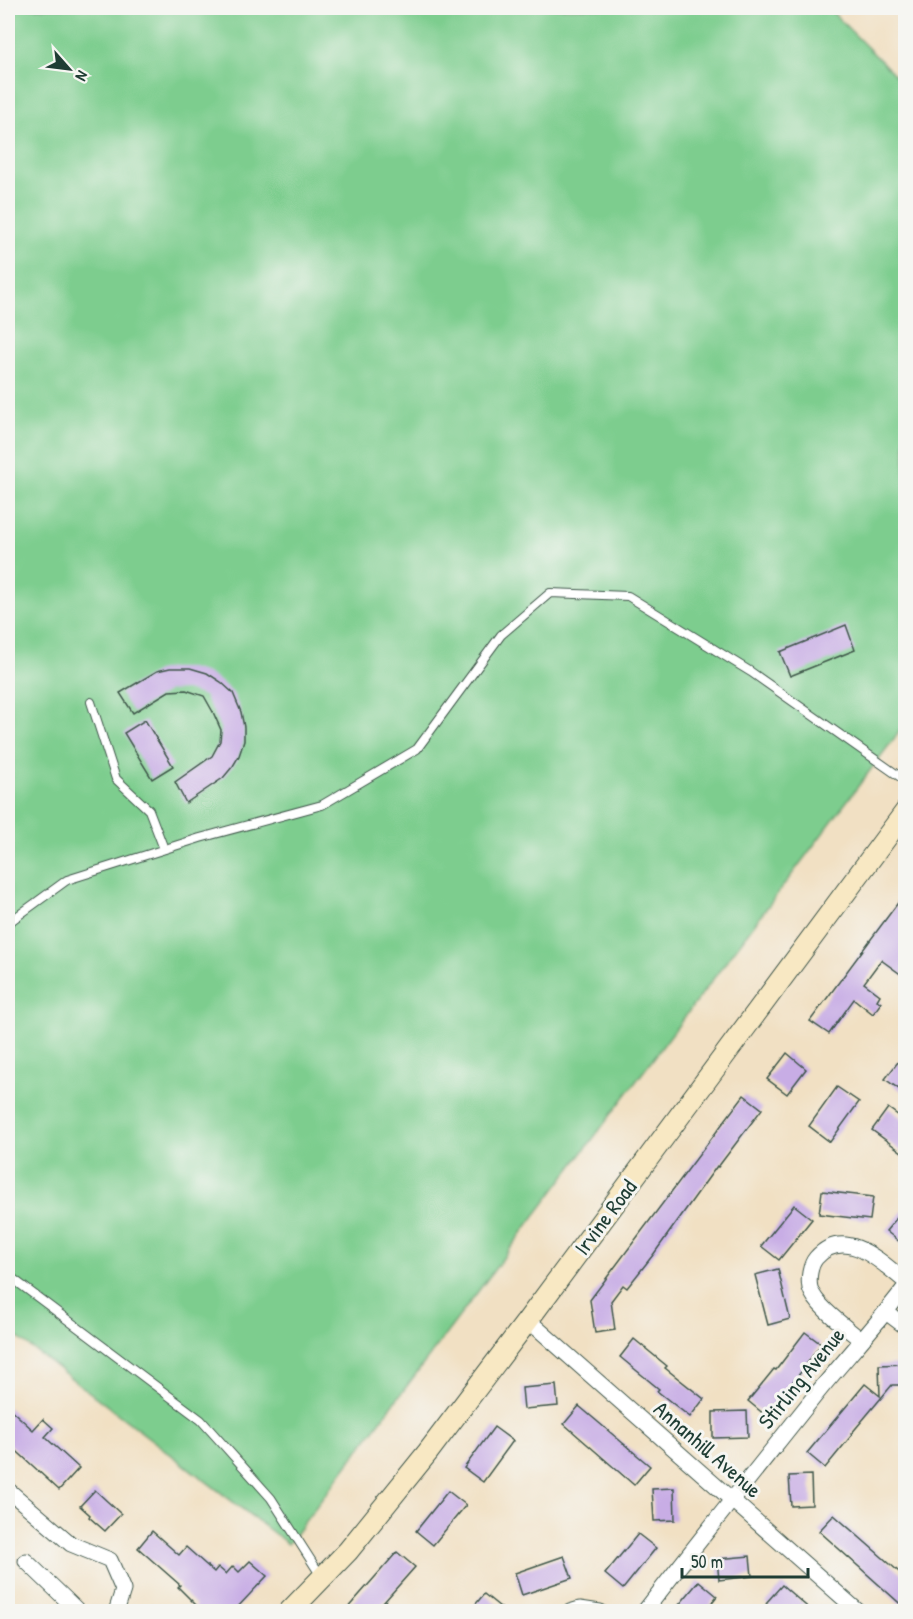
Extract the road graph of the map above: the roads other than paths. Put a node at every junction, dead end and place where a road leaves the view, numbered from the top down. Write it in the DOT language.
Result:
graph roads {
  1 [pos="91,702"];
  2 [pos="906,781"];
  3 [pos="906,811"];
  4 [pos="164,849"];
  5 [pos="8,923"];
  6 [pos="8,1275"];
  7 [pos="906,1284"];
  8 [pos="886,1312"];
  9 [pos="528,1320"];
  10 [pos="906,1327"];
  11 [pos="861,1340"];
  12 [pos="8,1490"];
  13 [pos="732,1499"];
  14 [pos="26,1561"];
  15 [pos="321,1578"];
  16 [pos="79,1611"];
  17 [pos="116,1611"];
  18 [pos="289,1611"];
  19 [pos="570,1611"];
  20 [pos="600,1611"];
  21 [pos="644,1611"];
  22 [pos="859,1611"];
  1 -- 4 [label="lane"];
  2 -- 4 [label="lane"];
  3 -- 9 [label="main road, Irvine Road"];
  4 -- 5 [label="lane"];
  6 -- 15 [label="lane"];
  7 -- 8 [label="street, Stirling Avenue"];
  7 -- 11 [label="street"];
  8 -- 10 [label="street"];
  8 -- 11 [label="street, Stirling Avenue"];
  9 -- 13 [label="street, Annanhill Avenue"];
  9 -- 15 [label="main road, Irvine Road"];
  11 -- 13 [label="street, Stirling Avenue"];
  12 -- 17 [label="street"];
  13 -- 21 [label="street, Stirling Avenue"];
  13 -- 22 [label="street, Annanhill Avenue"];
  14 -- 16 [label="street"];
  15 -- 18 [label="main road, Irvine Road"];
  19 -- 20 [label="street"];
}
